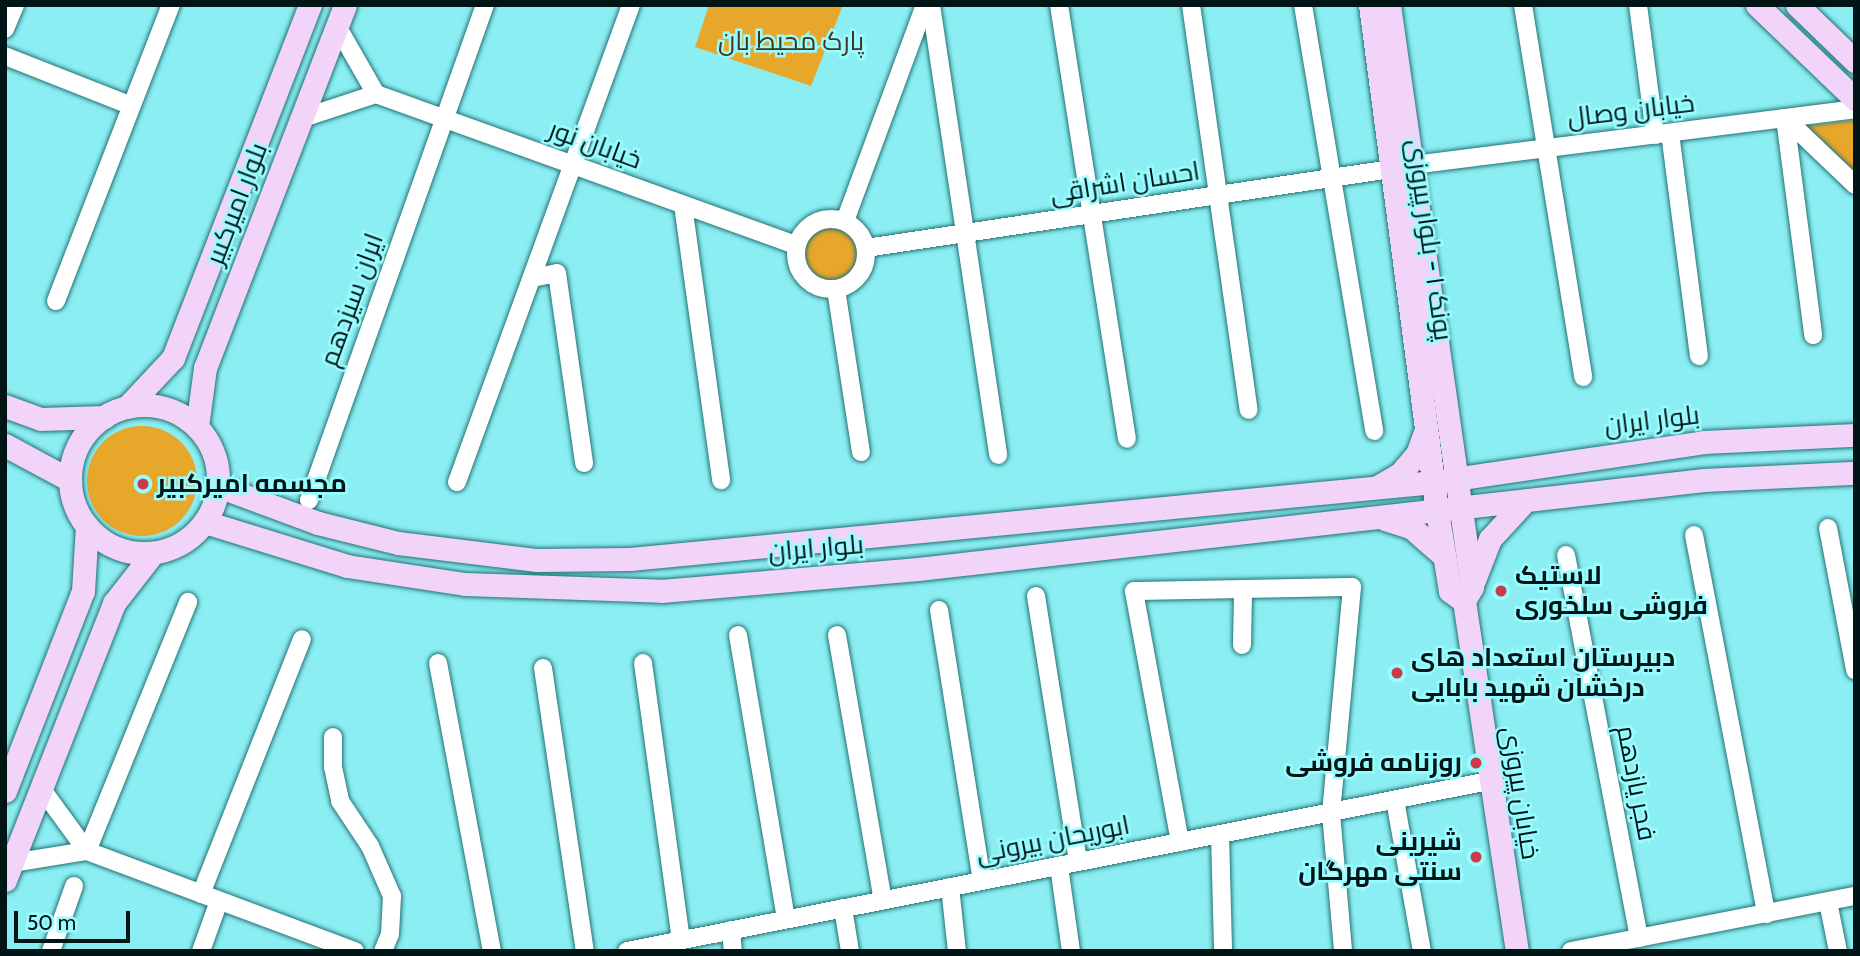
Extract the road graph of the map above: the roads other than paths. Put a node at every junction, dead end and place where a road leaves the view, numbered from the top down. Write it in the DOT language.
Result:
graph roads {
  1 [pos="15,5"];
  2 [pos="171,5"];
  3 [pos="310,5"];
  4 [pos="485,5"];
  5 [pos="631,5"];
  6 [pos="925,5"];
  7 [pos="931,5"];
  8 [pos="1059,5"];
  9 [pos="1191,5"];
  10 [pos="1303,5"];
  11 [pos="1370,5"];
  12 [pos="1390,5"];
  13 [pos="1524,5"];
  14 [pos="1638,5"];
  15 [pos="1757,5"];
  16 [pos="1797,5"];
  17 [pos="341,15"];
  18 [pos="5,29"];
  19 [pos="5,56"];
  20 [pos="1855,61"];
  21 [pos="376,94"];
  22 [pos="1855,99"];
  23 [pos="132,106"];
  24 [pos="1855,109"];
  25 [pos="300,118"];
  26 [pos="1785,118"];
  27 [pos="444,119"];
  28 [pos="1662,134"];
  29 [pos="1546,149"];
  30 [pos="573,165"];
  31 [pos="1402,167"];
  32 [pos="1333,178"];
  33 [pos="1855,185"];
  34 [pos="1218,195"];
  35 [pos="683,205"];
  36 [pos="1093,214"];
  37 [pos="845,221"];
  38 [pos="965,233"];
  39 [pos="796,246"];
  40 [pos="866,248"];
  41 [pos="532,278"];
  42 [pos="836,289"];
  43 [pos="56,301"];
  44 [pos="1812,335"];
  45 [pos="1699,356"];
  46 [pos="1583,377"];
  47 [pos="5,406"];
  48 [pos="127,407"];
  49 [pos="1249,410"];
  50 [pos="104,417"];
  51 [pos="197,427"];
  52 [pos="1426,429"];
  53 [pos="1374,431"];
  54 [pos="1855,435"];
  55 [pos="1127,439"];
  56 [pos="5,445"];
  57 [pos="861,452"];
  58 [pos="998,455"];
  59 [pos="584,463"];
  60 [pos="1855,473"];
  61 [pos="1458,479"];
  62 [pos="70,480"];
  63 [pos="721,480"];
  64 [pos="457,482"];
  65 [pos="1434,482"];
  66 [pos="218,486"];
  67 [pos="1377,488"];
  68 [pos="309,500"];
  69 [pos="1525,501"];
  70 [pos="1462,508"];
  71 [pos="1437,511"];
  72 [pos="1371,517"];
  73 [pos="205,522"];
  74 [pos="87,526"];
  75 [pos="1828,528"];
  76 [pos="1694,535"];
  77 [pos="153,553"];
  78 [pos="1444,555"];
  79 [pos="1566,555"];
  80 [pos="1243,592"];
  81 [pos="1468,594"];
  82 [pos="1036,596"];
  83 [pos="188,602"];
  84 [pos="939,610"];
  85 [pos="738,635"];
  86 [pos="837,635"];
  87 [pos="302,639"];
  88 [pos="1242,645"];
  89 [pos="438,663"];
  90 [pos="643,663"];
  91 [pos="543,668"];
  92 [pos="1855,670"];
  93 [pos="334,737"];
  94 [pos="1489,781"];
  95 [pos="41,788"];
  96 [pos="5,791"];
  97 [pos="1395,800"];
  98 [pos="1331,813"];
  99 [pos="1220,834"];
  100 [pos="1180,842"];
  101 [pos="87,851"];
  102 [pos="1068,864"];
  103 [pos="9,871"];
  104 [pos="982,881"];
  105 [pos="74,886"];
  106 [pos="950,887"];
  107 [pos="201,894"];
  108 [pos="1855,897"];
  109 [pos="219,901"];
  110 [pos="883,901"];
  111 [pos="1828,901"];
  112 [pos="843,908"];
  113 [pos="1766,914"];
  114 [pos="1338,918"];
  115 [pos="786,919"];
  116 [pos="731,930"];
  117 [pos="1639,938"];
  118 [pos="681,940"];
  119 [pos="331,948"];
  120 [pos="51,951"];
  121 [pos="201,951"];
  122 [pos="355,951"];
  123 [pos="383,951"];
  124 [pos="492,951"];
  125 [pos="585,951"];
  126 [pos="627,951"];
  127 [pos="733,951"];
  128 [pos="850,951"];
  129 [pos="957,951"];
  130 [pos="1070,951"];
  131 [pos="1223,951"];
  132 [pos="1328,951"];
  133 [pos="1343,951"];
  134 [pos="1422,951"];
  135 [pos="1517,951"];
  136 [pos="1571,951"];
  137 [pos="1838,951"];
  1 -- 18 [label="street"];
  2 -- 23 [label="street"];
  3 -- 48 [label="main road, بلوار امیرکبیر"];
  4 -- 27 [label="street, ایران سیزدهم"];
  5 -- 30 [label="street"];
  6 -- 37 [label="street"];
  7 -- 38 [label="street"];
  8 -- 36 [label="street"];
  9 -- 34 [label="street"];
  10 -- 32 [label="street"];
  11 -- 31 [label="main road, پونک ۱ - بلوار پیروزی"];
  12 -- 31 [label="main road, پونک ۱ - بلوار پیروزی"];
  13 -- 29 [label="street"];
  14 -- 28 [label="street"];
  15 -- 22 [label="main road"];
  16 -- 20 [label="main road"];
  17 -- 21 [label="street"];
  17 -- 25 [label="main road, بلوار امیرکبیر"];
  19 -- 23 [label="street"];
  21 -- 25 [label="street"];
  21 -- 27 [label="street, خیابان نور"];
  23 -- 43 [label="street"];
  24 -- 26 [label="street, خیابان وصال"];
  25 -- 51 [label="main road, بلوار امیرکبیر"];
  26 -- 28 [label="street, خیابان وصال"];
  26 -- 33 [label="street"];
  26 -- 44 [label="street"];
  27 -- 30 [label="street, خیابان نور"];
  27 -- 68 [label="street, ایران سیزدهم"];
  28 -- 29 [label="street, خیابان وصال"];
  28 -- 45 [label="street"];
  29 -- 31 [label="street, خیابان وصال"];
  29 -- 46 [label="street"];
  30 -- 35 [label="street, خیابان نور"];
  30 -- 41 [label="street"];
  31 -- 32 [label="street, احسان اشراقی"];
  31 -- 52 [label="main road, پونک ۱ - بلوار پیروزی"];
  31 -- 61 [label="main road, پونک ۱ - بلوار پیروزی"];
  32 -- 34 [label="street, احسان اشراقی"];
  32 -- 53 [label="street"];
  34 -- 36 [label="street, احسان اشراقی"];
  34 -- 49 [label="street"];
  35 -- 39 [label="street, خیابان نور"];
  35 -- 63 [label="street"];
  36 -- 38 [label="street, احسان اشراقی"];
  36 -- 55 [label="street"];
  37 -- 39 [label="street"];
  37 -- 40 [label="street"];
  38 -- 40 [label="street, احسان اشراقی"];
  38 -- 58 [label="street"];
  39 -- 42 [label="street"];
  40 -- 42 [label="street"];
  41 -- 59 [label="street"];
  41 -- 64 [label="street"];
  42 -- 57 [label="street"];
  47 -- 50 [label="main road"];
  48 -- 50 [label="main road"];
  48 -- 51 [label="main road"];
  50 -- 62 [label="main road"];
  51 -- 66 [label="main road"];
  52 -- 65 [label="main road, پونک ۱ - بلوار پیروزی"];
  52 -- 67 [label="main road"];
  54 -- 61 [label="main road, بلوار ایران"];
  56 -- 62 [label="main road"];
  60 -- 69 [label="main road"];
  61 -- 65 [label="main road, بلوار ایران"];
  61 -- 70 [label="main road, پونک ۱ - بلوار پیروزی"];
  62 -- 74 [label="main road"];
  65 -- 67 [label="main road, بلوار ایران"];
  65 -- 71 [label="main road, پونک ۱ - بلوار پیروزی"];
  66 -- 67 [label="main road, بلوار ایران"];
  66 -- 73 [label="main road"];
  69 -- 70 [label="main road"];
  69 -- 81 [label="main road"];
  70 -- 71 [label="main road, بلوار ایران"];
  70 -- 81 [label="main road, خیابان پیروزی"];
  71 -- 72 [label="main road, بلوار ایران"];
  71 -- 78 [label="main road, خیابان پیروزی"];
  72 -- 73 [label="main road, بلوار ایران"];
  72 -- 78 [label="main road"];
  73 -- 77 [label="main road"];
  74 -- 77 [label="main road"];
  74 -- 96 [label="main road"];
  75 -- 92 [label="street"];
  76 -- 113 [label="street"];
  77 -- 95 [label="main road"];
  78 -- 81 [label="main road, خیابان پیروزی"];
  79 -- 117 [label="street, فجر یازدهم"];
  80 -- 88 [label="street"];
  80 -- 98 [label="street"];
  80 -- 100 [label="street"];
  81 -- 94 [label="main road, خیابان پیروزی"];
  82 -- 102 [label="street"];
  83 -- 101 [label="street"];
  84 -- 104 [label="street"];
  85 -- 115 [label="street"];
  86 -- 110 [label="street"];
  87 -- 107 [label="street"];
  89 -- 124 [label="street"];
  90 -- 118 [label="street"];
  91 -- 125 [label="street"];
  93 -- 123 [label="street"];
  94 -- 97 [label="street, ابوریحان بیرونی"];
  94 -- 135 [label="main road, خیابان پیروزی"];
  95 -- 101 [label="street"];
  95 -- 103 [label="main road"];
  97 -- 98 [label="street, ابوریحان بیرونی"];
  97 -- 134 [label="street"];
  98 -- 99 [label="street, ابوریحان بیرونی"];
  98 -- 114 [label="street"];
  99 -- 100 [label="street, ابوریحان بیرونی"];
  99 -- 131 [label="street"];
  100 -- 102 [label="street, ابوریحان بیرونی"];
  101 -- 103 [label="street"];
  101 -- 107 [label="street"];
  102 -- 104 [label="street, ابوریحان بیرونی"];
  102 -- 130 [label="street"];
  104 -- 106 [label="street, ابوریحان بیرونی"];
  105 -- 120 [label="street"];
  106 -- 110 [label="street, ابوریحان بیرونی"];
  106 -- 129 [label="street"];
  107 -- 109 [label="street"];
  108 -- 111 [label="street"];
  109 -- 119 [label="street"];
  109 -- 121 [label="street"];
  110 -- 112 [label="street, ابوریحان بیرونی"];
  111 -- 113 [label="street"];
  111 -- 137 [label="street"];
  112 -- 115 [label="street, ابوریحان بیرونی"];
  112 -- 128 [label="street"];
  113 -- 117 [label="street"];
  114 -- 132 [label="street"];
  114 -- 133 [label="street"];
  115 -- 116 [label="street, ابوریحان بیرونی"];
  116 -- 118 [label="street, ابوریحان بیرونی"];
  116 -- 127 [label="street"];
  117 -- 136 [label="street"];
  118 -- 126 [label="street, ابوریحان بیرونی"];
  119 -- 122 [label="street"];
}
